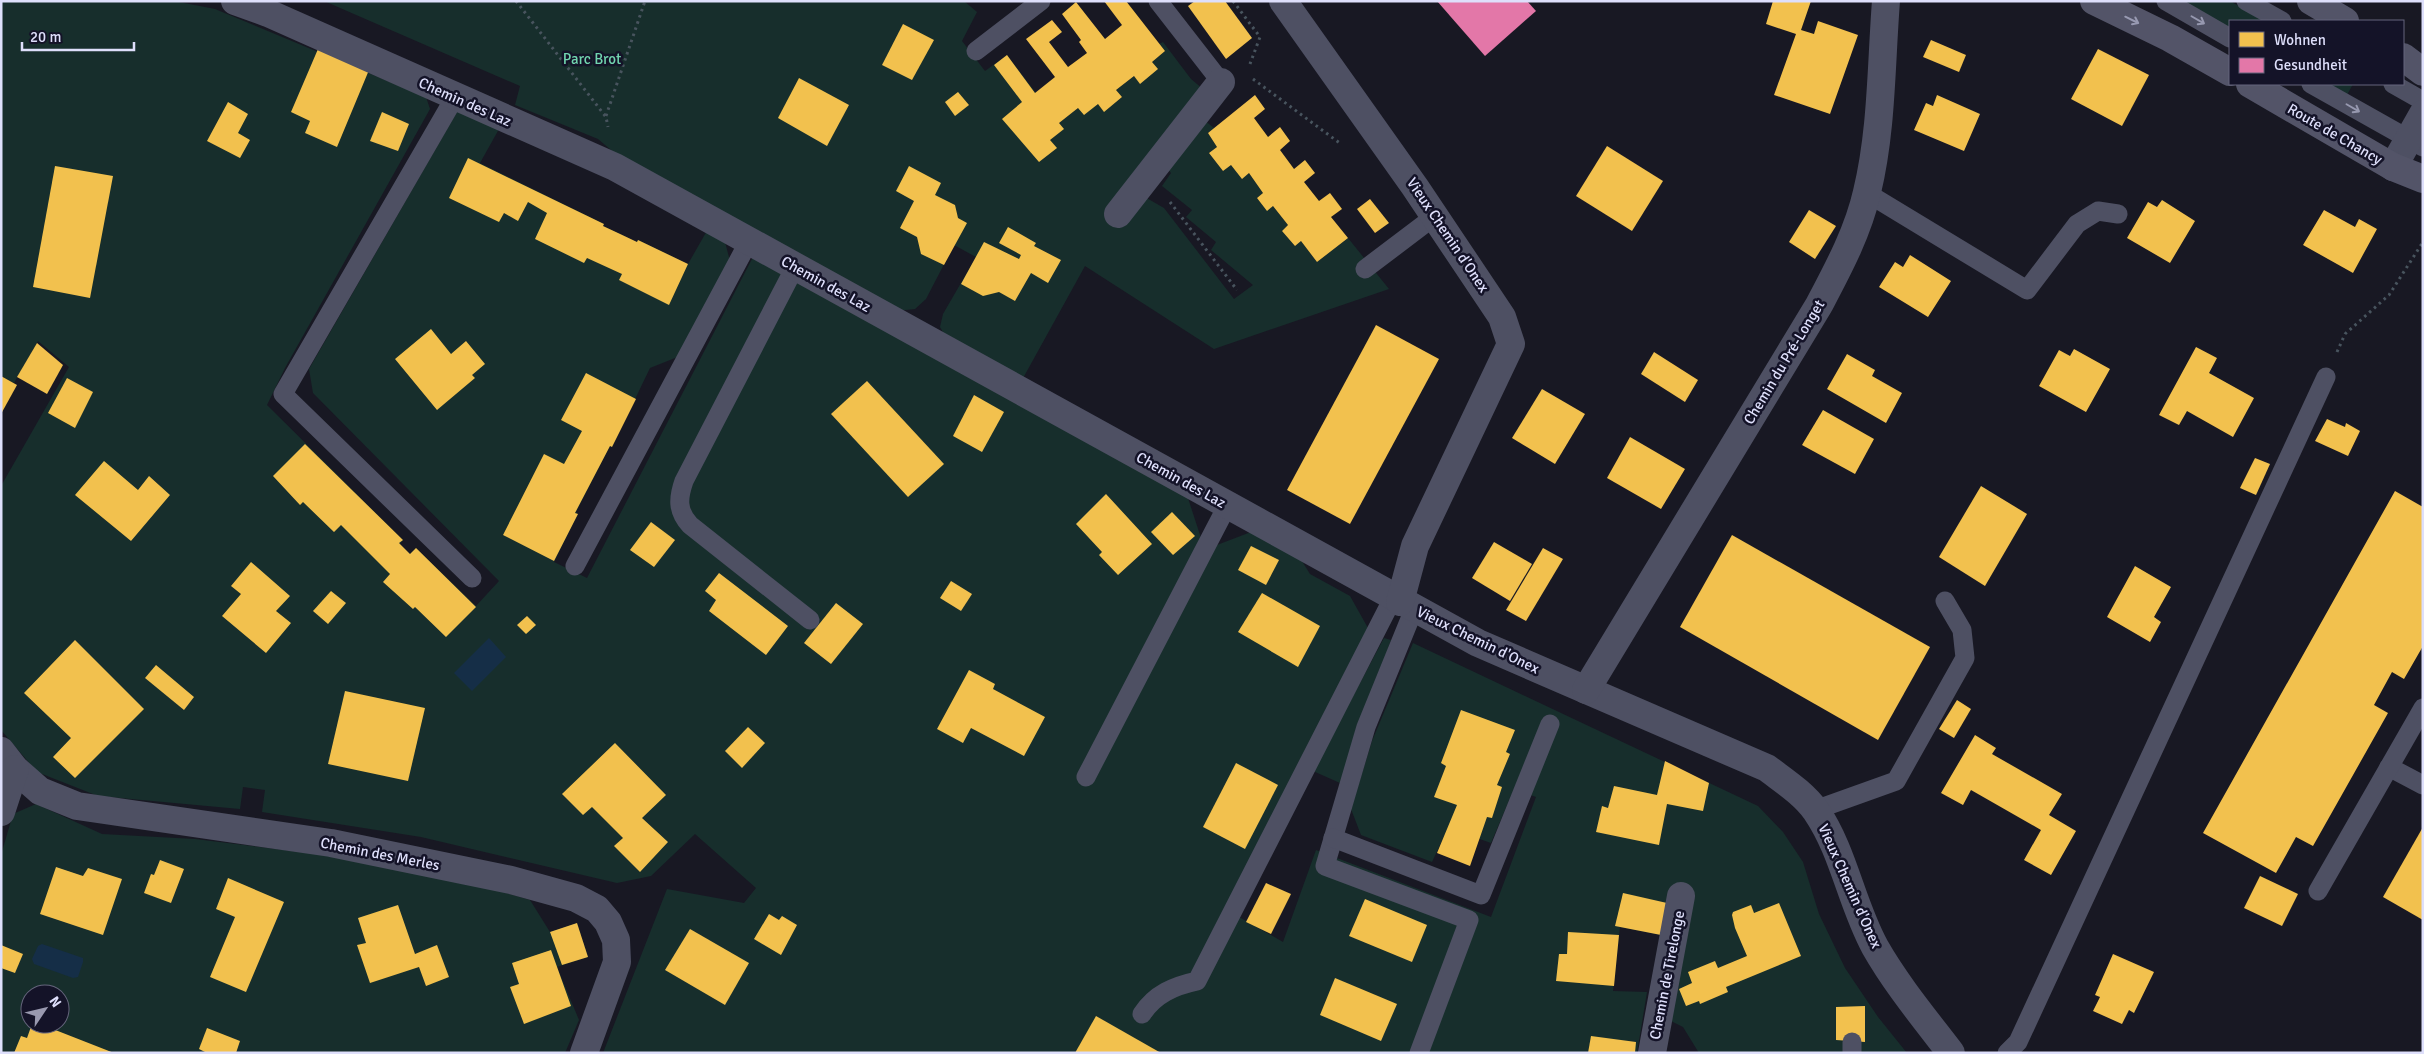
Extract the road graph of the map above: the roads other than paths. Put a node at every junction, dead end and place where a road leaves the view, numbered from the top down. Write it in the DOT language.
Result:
graph roads {
  1 [pos="235,1"];
  2 [pos="1041,1"];
  3 [pos="1158,1"];
  4 [pos="1886,1"];
  5 [pos="2094,1"];
  6 [pos="2166,1"];
  7 [pos="2246,1"];
  8 [pos="2311,1"];
  9 [pos="1287,3"];
  10 [pos="2280,20"];
  11 [pos="2343,20"];
  12 [pos="2229,37"];
  13 [pos="976,51"];
  14 [pos="2404,58"];
  15 [pos="2229,71"];
  16 [pos="2423,72"];
  17 [pos="1221,82"];
  18 [pos="2252,85"];
  19 [pos="2313,85"];
  20 [pos="2395,85"];
  21 [pos="455,97"];
  22 [pos="2423,101"];
  23 [pos="2423,114"];
  24 [pos="2416,143"];
  25 [pos="2393,167"];
  26 [pos="2423,179"];
  27 [pos="1867,192"];
  28 [pos="1118,214"];
  29 [pos="2118,214"];
  30 [pos="1435,216"];
  31 [pos="749,241"];
  32 [pos="795,267"];
  33 [pos="1365,269"];
  34 [pos="2326,377"];
  35 [pos="1227,506"];
  36 [pos="575,566"];
  37 [pos="472,578"];
  38 [pos="1945,601"];
  39 [pos="1403,603"];
  40 [pos="810,620"];
  41 [pos="1586,690"];
  42 [pos="2423,708"];
  43 [pos="1550,724"];
  44 [pos="8,760"];
  45 [pos="2389,767"];
  46 [pos="1086,777"];
  47 [pos="2423,785"];
  48 [pos="1815,810"];
  49 [pos="1,812"];
  50 [pos="1333,838"];
  51 [pos="2318,891"];
  52 [pos="1681,896"];
  53 [pos="1142,1014"];
  54 [pos="584,1053"];
  55 [pos="1419,1053"];
  56 [pos="1652,1053"];
  57 [pos="1951,1053"];
  58 [pos="2007,1053"];
  1 -- 21 [label="street, Chemin des Laz"];
  2 -- 13 [label="lane"];
  3 -- 17 [label="lane"];
  4 -- 27 [label="street, Chemin du Pré-Longet"];
  5 -- 15 [label="main road, one-way"];
  6 -- 12 [label="lane, one-way"];
  7 -- 10 [label="lane"];
  8 -- 11 [label="main road"];
  9 -- 30 [label="street, Vieux Chemin d'Onex"];
  14 -- 16 [label="main road"];
  17 -- 28 [label="street"];
  18 -- 25 [label="main road, Route de Chancy"];
  19 -- 24 [label="lane, one-way"];
  20 -- 22 [label="lane"];
  21 -- 31 [label="street, Chemin des Laz"];
  21 -- 37 [label="lane"];
  23 -- 24 [label="street"];
  24 -- 25 [label="street"];
  25 -- 26 [label="main road, Route de Chancy"];
  27 -- 29 [label="lane"];
  27 -- 41 [label="street, Chemin du Pré-Longet"];
  30 -- 33 [label="lane"];
  30 -- 39 [label="street, Vieux Chemin d'Onex"];
  31 -- 32 [label="street, Chemin des Laz"];
  31 -- 36 [label="lane"];
  32 -- 35 [label="street, Chemin des Laz"];
  32 -- 40 [label="lane"];
  34 -- 58 [label="lane"];
  35 -- 39 [label="street, Chemin des Laz"];
  35 -- 46 [label="lane"];
  38 -- 48 [label="lane"];
  39 -- 41 [label="street, Vieux Chemin d'Onex"];
  39 -- 50 [label="lane"];
  39 -- 53 [label="lane"];
  41 -- 48 [label="street, Vieux Chemin d'Onex"];
  42 -- 45 [label="lane"];
  43 -- 50 [label="lane"];
  44 -- 49 [label="street, Chemin des Merles"];
  44 -- 54 [label="street, Chemin des Merles"];
  45 -- 47 [label="lane"];
  45 -- 51 [label="lane"];
  48 -- 57 [label="street, Vieux Chemin d'Onex"];
  50 -- 55 [label="lane"];
  52 -- 56 [label="street, Chemin de Tirelonge"];
}
